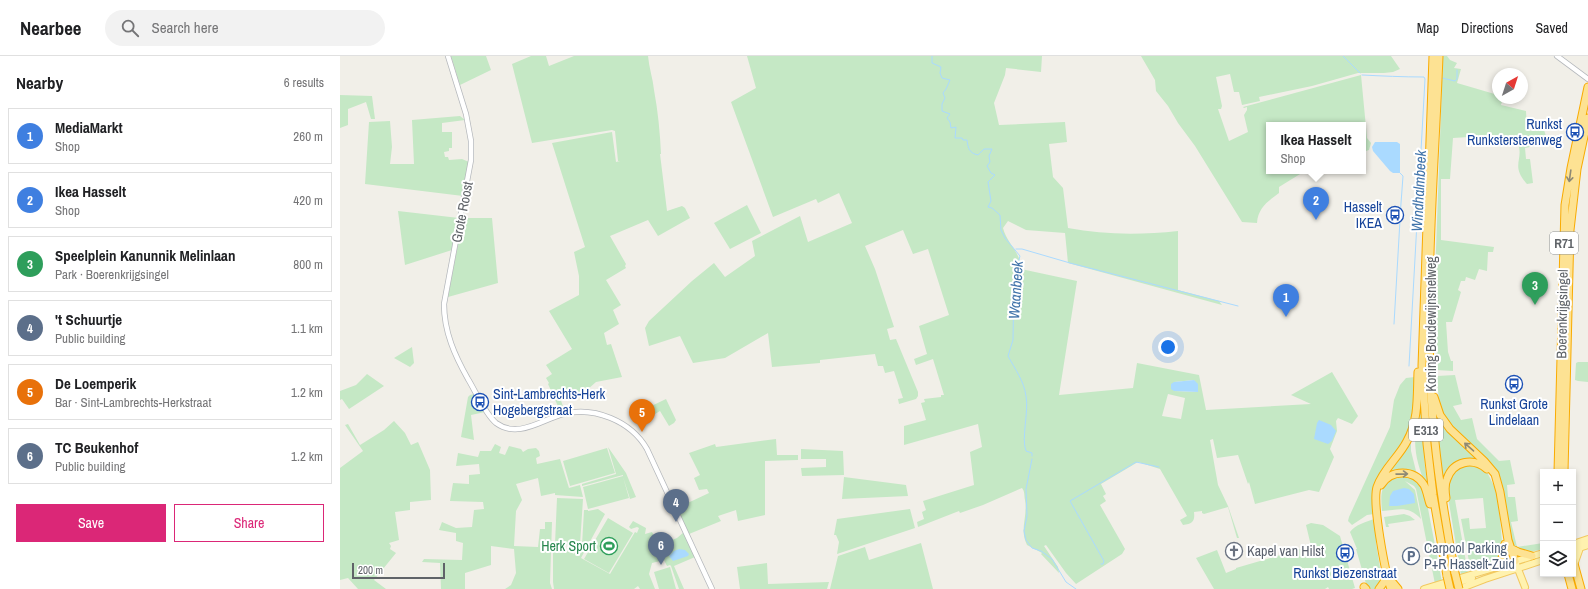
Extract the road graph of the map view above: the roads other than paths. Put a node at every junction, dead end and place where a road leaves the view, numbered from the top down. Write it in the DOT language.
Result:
graph roads {
  1 [pos="448,56"];
  2 [pos="1433,56"];
  3 [pos="1439,56"];
  4 [pos="1557,56"];
  5 [pos="1588,79"];
  6 [pos="1588,87"];
  7 [pos="1588,118"];
  8 [pos="1423,346"];
  9 [pos="1430,370"];
  10 [pos="1558,469"];
  11 [pos="1564,469"];
  12 [pos="1436,514"];
  13 [pos="1379,516"];
  14 [pos="1445,520"];
  15 [pos="1588,539"];
  16 [pos="1575,541"];
  17 [pos="1576,544"];
  18 [pos="1580,545"];
  19 [pos="1588,545"];
  20 [pos="1508,546"];
  21 [pos="1576,548"];
  22 [pos="1540,554"];
  23 [pos="1532,556"];
  24 [pos="1576,557"];
  25 [pos="1540,561"];
  26 [pos="1514,565"];
  27 [pos="1494,567"];
  28 [pos="1576,570"];
  29 [pos="1386,571"];
  30 [pos="1569,577"];
  31 [pos="1393,588"];
  32 [pos="1525,588"];
  33 [pos="712,589"];
  34 [pos="1379,589"];
  35 [pos="1424,589"];
  36 [pos="1438,589"];
  37 [pos="1450,589"];
  38 [pos="1459,589"];
  39 [pos="1572,589"];
  40 [pos="1581,589"];
  1 -- 33 [label="street, Grote Roost"];
  2 -- 8 [label="highway, Koning Boudewijnsnelweg / E313"];
  3 -- 9 [label="highway, Koning Boudewijnsnelweg / E313"];
  4 -- 5 [label="street"];
  6 -- 10 [label="highway, Boerenkrijgsingel / R71, one-way"];
  7 -- 11 [label="highway, Boerenkrijgsingel / R71"];
  8 -- 12 [label="highway, Koning Boudewijnsnelweg / E313"];
  8 -- 13 [label="highway"];
  9 -- 14 [label="highway, Koning Boudewijnsnelweg / E313"];
  20 -- 9 [label="highway, one-way"];
  13 -- 12 [label="highway, one-way"];
  12 -- 37 [label="highway, Koning Boudewijnsnelweg / E313, bridge"];
  13 -- 29 [label="highway"];
  13 -- 31 [label="highway"];
  14 -- 20 [label="highway"];
  14 -- 38 [label="highway, Koning Boudewijnsnelweg / E313, bridge"];
  15 -- 18 [label="main road"];
  16 -- 18 [label="main road"];
  17 -- 18 [label="main road"];
  18 -- 19 [label="main road"];
  18 -- 21 [label="main road"];
  18 -- 24 [label="main road"];
  20 -- 23 [label="highway"];
  20 -- 26 [label="highway"];
  20 -- 27 [label="highway"];
  22 -- 23 [label="main road"];
  23 -- 26 [label="main road"];
  25 -- 26 [label="main road"];
  26 -- 27 [label="main road"];
  26 -- 32 [label="main road"];
  26 -- 38 [label="main road"];
  27 -- 35 [label="main road"];
  27 -- 36 [label="main road"];
  28 -- 40 [label="highway"];
  29 -- 31 [label="highway"];
  29 -- 34 [label="highway"];
  30 -- 39 [label="highway"];
}
